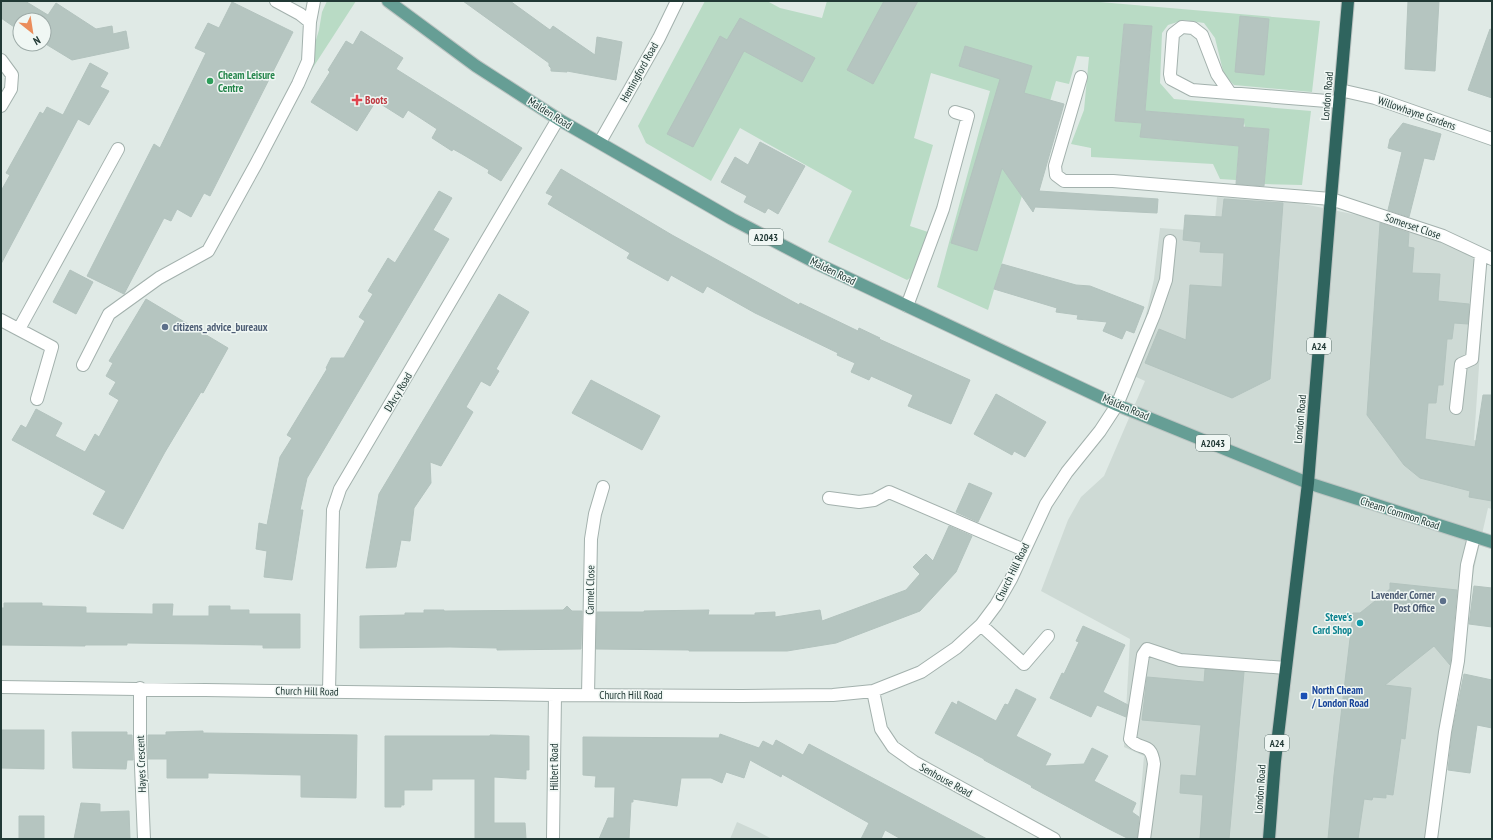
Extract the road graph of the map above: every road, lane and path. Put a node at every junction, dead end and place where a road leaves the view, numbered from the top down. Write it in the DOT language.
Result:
graph roads {
  1 [pos="276,1"];
  2 [pos="314,1"];
  3 [pos="388,1"];
  4 [pos="677,1"];
  5 [pos="1348,1"];
  6 [pos="310,22"];
  7 [pos="1,60"];
  8 [pos="1081,77"];
  9 [pos="1230,93"];
  10 [pos="1340,96"];
  11 [pos="1,106"];
  12 [pos="955,112"];
  13 [pos="558,119"];
  14 [pos="1492,139"];
  15 [pos="600,142"];
  16 [pos="118,149"];
  17 [pos="1331,199"];
  18 [pos="1170,241"];
  19 [pos="1486,256"];
  20 [pos="907,306"];
  21 [pos="1,320"];
  22 [pos="19,329"];
  23 [pos="84,365"];
  24 [pos="37,399"];
  25 [pos="1117,405"];
  26 [pos="1456,408"];
  27 [pos="1308,483"];
  28 [pos="603,487"];
  29 [pos="829,498"];
  30 [pos="1474,537"];
  31 [pos="1492,542"];
  32 [pos="1024,550"];
  33 [pos="981,625"];
  34 [pos="1048,636"];
  35 [pos="1286,668"];
  36 [pos="1,687"];
  37 [pos="140,688"];
  38 [pos="328,691"];
  39 [pos="873,691"];
  40 [pos="555,695"];
  41 [pos="588,695"];
  42 [pos="144,839"];
  43 [pos="553,839"];
  44 [pos="1054,839"];
  45 [pos="1144,839"];
  46 [pos="1269,839"];
  47 [pos="1431,839"];
  1 -- 6 [label="street"];
  2 -- 6 [label="street"];
  3 -- 13 [label="main road, Malden Road / A2043"];
  4 -- 15 [label="street, Hemingford Road"];
  5 -- 10 [label="highway, London Road / A24"];
  6 -- 23 [label="street"];
  7 -- 11 [label="street"];
  8 -- 17 [label="street, Somerset Close"];
  9 -- 9 [label="street, Willowhayne Gardens"];
  9 -- 10 [label="street, Willowhayne Gardens"];
  10 -- 14 [label="street, Willowhayne Gardens"];
  10 -- 17 [label="highway, London Road / A24"];
  12 -- 20 [label="street"];
  13 -- 15 [label="main road, Malden Road / A2043"];
  13 -- 38 [label="street, D'Arcy Road"];
  15 -- 20 [label="main road, Malden Road / A2043"];
  16 -- 22 [label="street"];
  17 -- 19 [label="street, Somerset Close"];
  17 -- 27 [label="highway, London Road / A24"];
  18 -- 25 [label="street, Church Hill Road"];
  19 -- 26 [label="street"];
  20 -- 25 [label="main road, Malden Road / A2043"];
  21 -- 22 [label="street"];
  22 -- 24 [label="street"];
  25 -- 27 [label="main road, Malden Road / A2043"];
  25 -- 32 [label="street, Church Hill Road"];
  27 -- 30 [label="main road, Cheam Common Road / A2043"];
  27 -- 35 [label="highway, London Road / A24"];
  28 -- 41 [label="street, Carmel Close"];
  29 -- 32 [label="street"];
  30 -- 31 [label="main road, Cheam Common Road / A2043"];
  30 -- 47 [label="street"];
  32 -- 33 [label="street, Church Hill Road"];
  33 -- 34 [label="street"];
  33 -- 39 [label="street, Church Hill Road"];
  35 -- 45 [label="street"];
  35 -- 46 [label="highway, London Road / A24"];
  36 -- 37 [label="street, Church Hill Road"];
  37 -- 38 [label="street, Church Hill Road"];
  37 -- 42 [label="street, Hayes Crescent"];
  38 -- 40 [label="street, Church Hill Road"];
  39 -- 41 [label="street, Church Hill Road"];
  39 -- 44 [label="street, Senhouse Road"];
  40 -- 41 [label="street, Church Hill Road"];
  40 -- 43 [label="street, Hilbert Road"];
}
